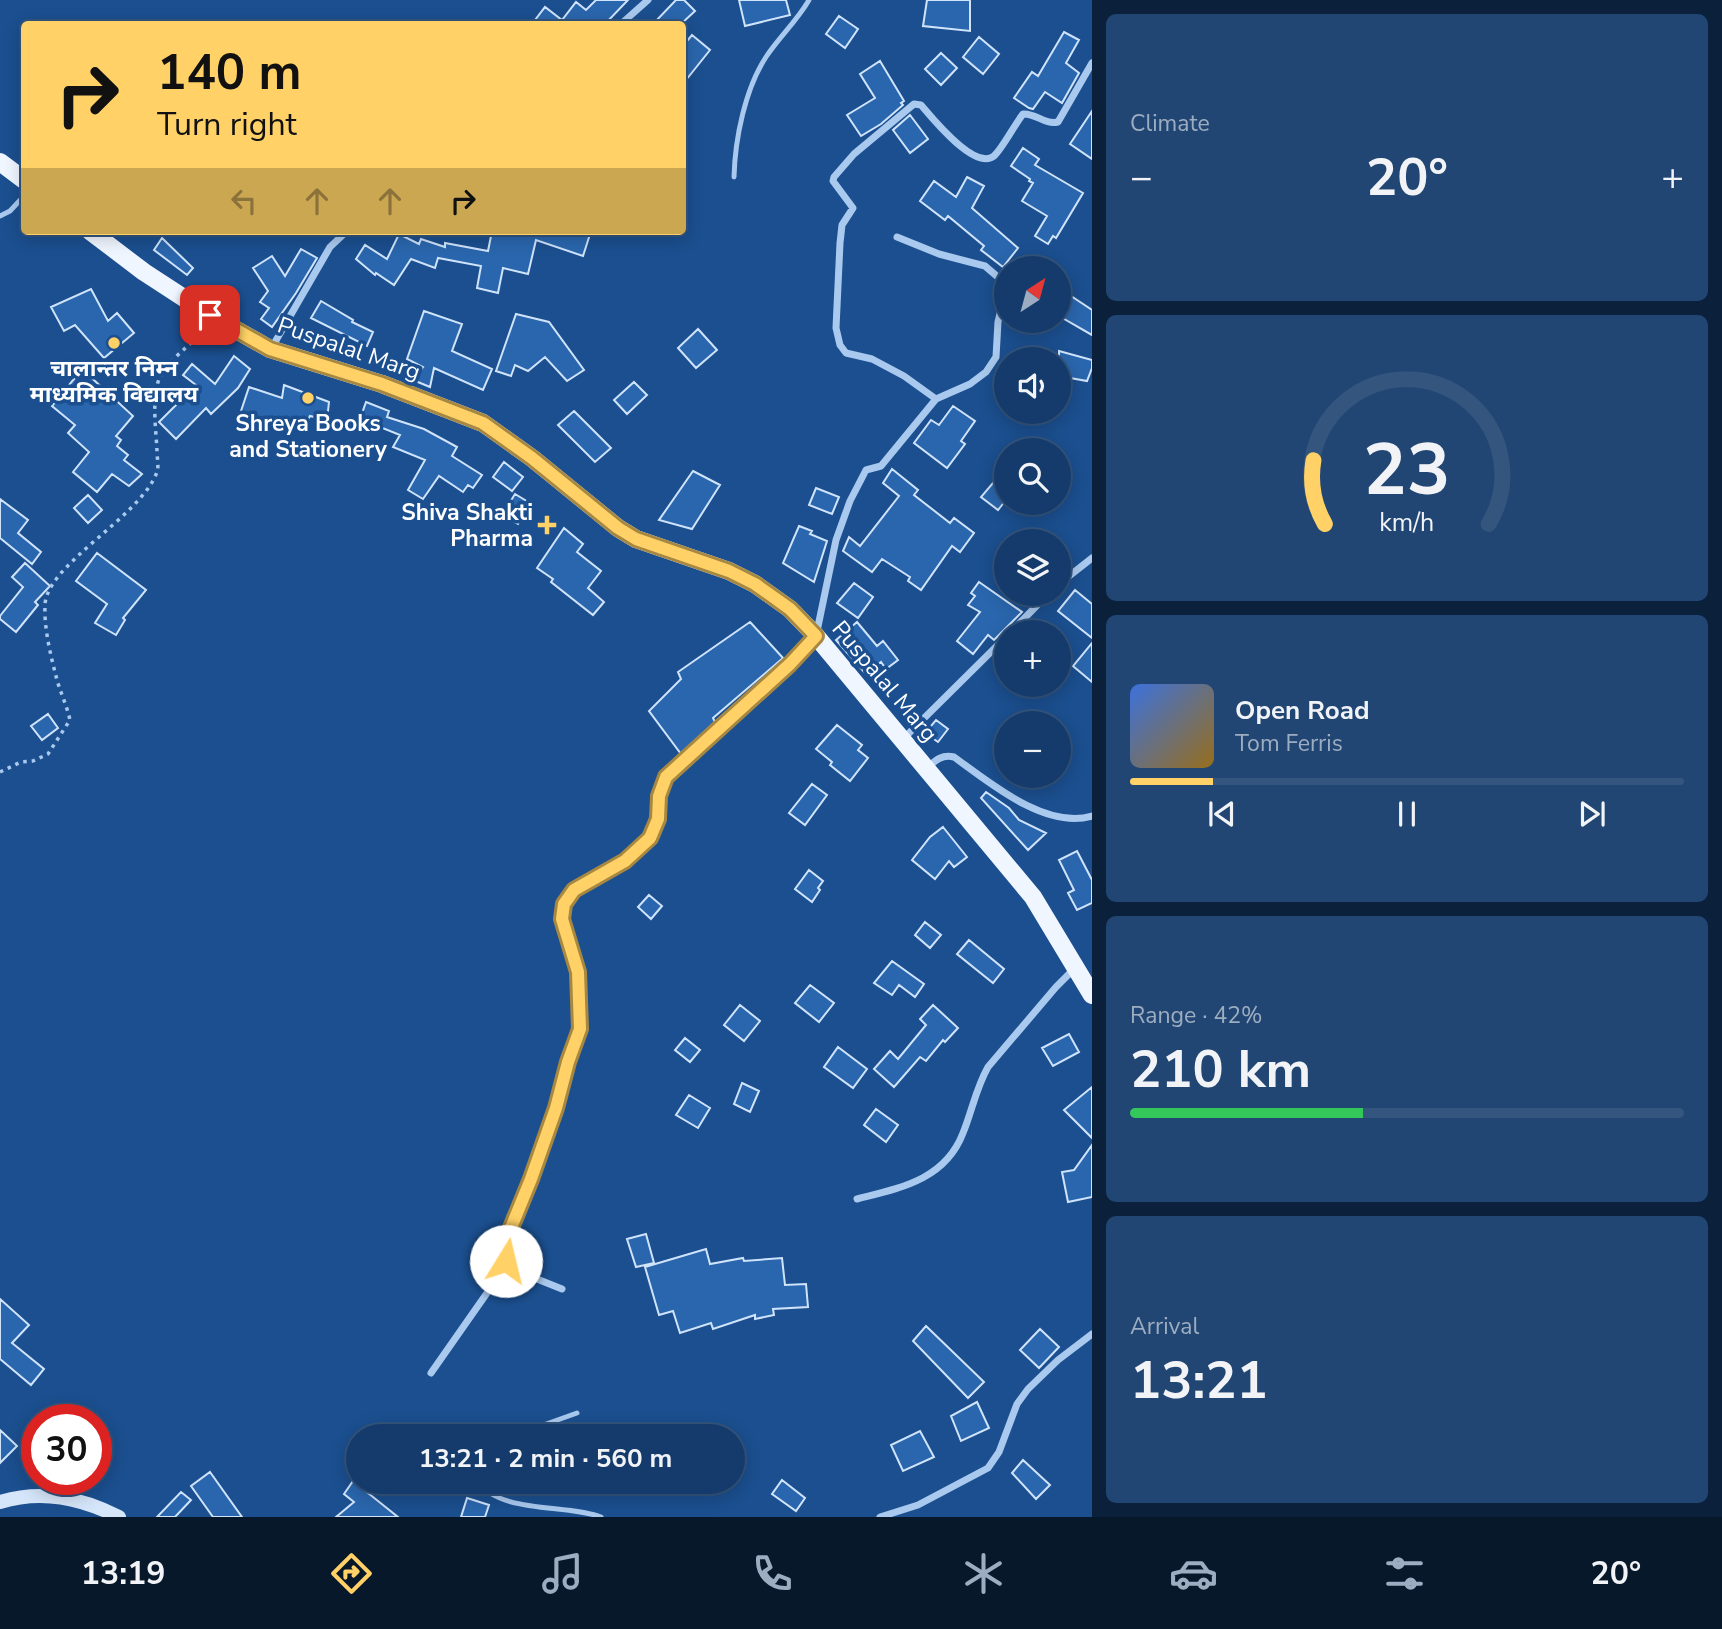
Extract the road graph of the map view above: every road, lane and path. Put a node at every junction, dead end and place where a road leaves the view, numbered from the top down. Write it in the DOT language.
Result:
graph roads {
  1 [pos="648,0"];
  2 [pos="809,0"];
  3 [pos="624,21"];
  4 [pos="1092,63"];
  5 [pos="0,162"];
  6 [pos="734,177"];
  7 [pos="21,178"];
  8 [pos="21,199"];
  9 [pos="0,216"];
  10 [pos="95,235"];
  11 [pos="343,235"];
  12 [pos="897,237"];
  13 [pos="994,275"];
  14 [pos="210,315"];
  15 [pos="997,333"];
  16 [pos="270,349"];
  17 [pos="936,399"];
  18 [pos="1092,558"];
  19 [pos="1071,575"];
  20 [pos="1036,606"];
  21 [pos="1023,620"];
  22 [pos="816,636"];
  23 [pos="994,649"];
  24 [pos="902,740"];
  25 [pos="926,769"];
  26 [pos="0,772"];
  27 [pos="1092,816"];
  28 [pos="1076,967"];
  29 [pos="1092,995"];
  30 [pos="857,1199"];
  31 [pos="508,1264"];
  32 [pos="562,1289"];
  33 [pos="1092,1334"];
  34 [pos="431,1373"];
  35 [pos="577,1413"];
  36 [pos="546,1424"];
  37 [pos="494,1494"];
  38 [pos="0,1502"];
  39 [pos="119,1517"];
  40 [pos="601,1517"];
  41 [pos="880,1517"];
  1 -- 3 [label="street"];
  2 -- 6 [label="lane"];
  4 -- 17 [label="street"];
  5 -- 7 [label="main road"];
  8 -- 9 [label="lane"];
  10 -- 14 [label="main road, Puspalal Marg"];
  11 -- 16 [label="street"];
  12 -- 13 [label="street"];
  14 -- 16 [label="main road, Puspalal Marg"];
  14 -- 26 [label="path"];
  15 -- 17 [label="street"];
  16 -- 22 [label="main road, Puspalal Marg"];
  17 -- 22 [label="street"];
  18 -- 19 [label="street"];
  20 -- 21 [label="street"];
  22 -- 24 [label="main road, Puspalal Marg"];
  22 -- 31 [label="street"];
  23 -- 24 [label="street"];
  24 -- 25 [label="main road, Puspalal Marg"];
  25 -- 27 [label="street"];
  25 -- 28 [label="main road, Puspalal Marg"];
  28 -- 29 [label="main road, Puspalal Marg"];
  28 -- 30 [label="street"];
  31 -- 32 [label="street"];
  31 -- 34 [label="street"];
  33 -- 41 [label="street"];
  35 -- 36 [label="lane"];
  37 -- 40 [label="lane"];
  38 -- 39 [label="street"];
}
